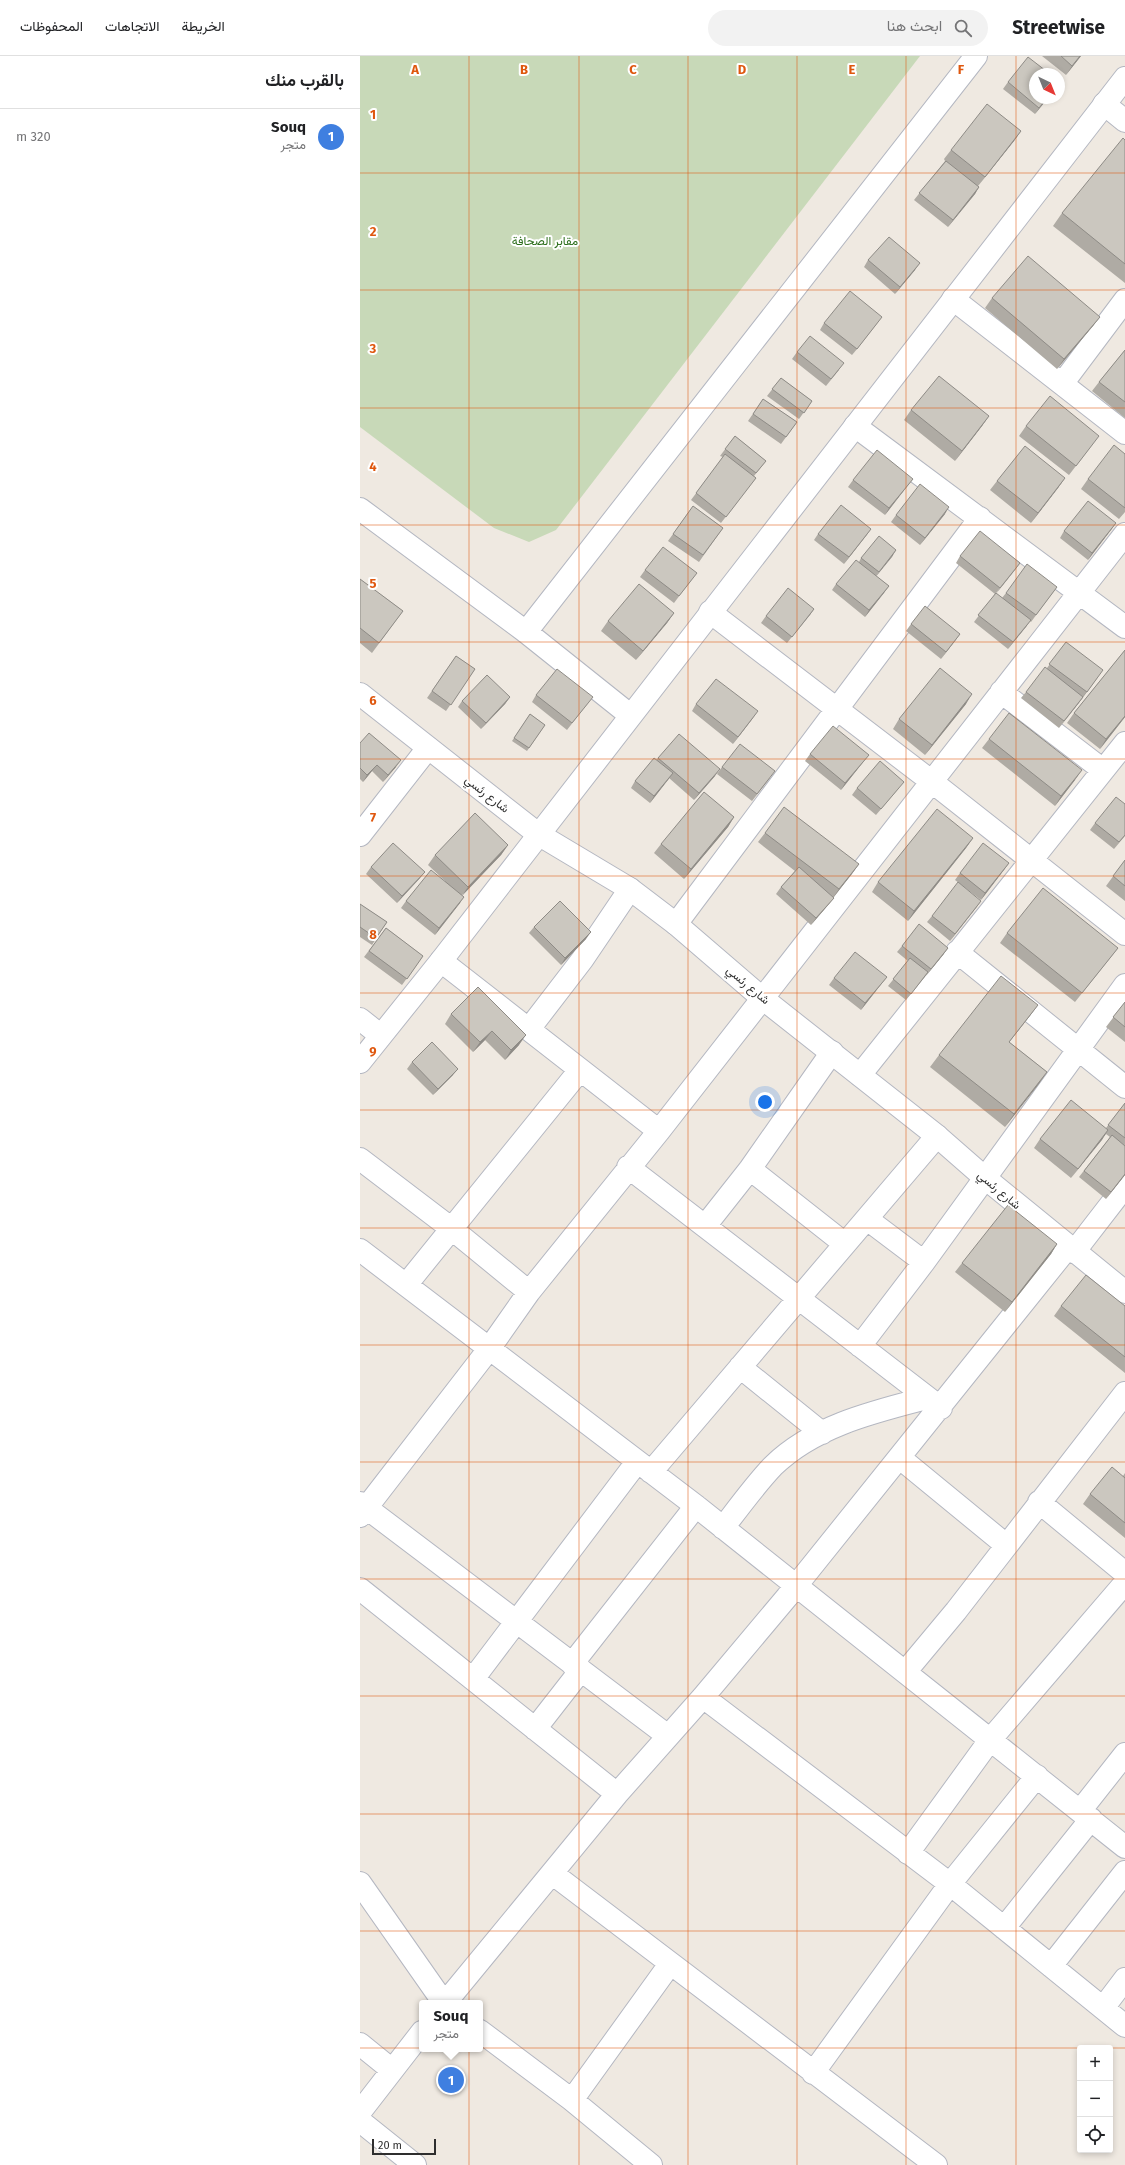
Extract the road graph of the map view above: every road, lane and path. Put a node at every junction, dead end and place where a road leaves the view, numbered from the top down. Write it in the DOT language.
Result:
graph roads {
  1 [pos="976,56"];
  2 [pos="1125,78"];
  3 [pos="1104,104"];
  4 [pos="1125,121"];
  5 [pos="953,299"];
  6 [pos="1125,300"];
  7 [pos="1062,384"];
  8 [pos="855,426"];
  9 [pos="1125,434"];
  10 [pos="360,509"];
  11 [pos="980,518"];
  12 [pos="1125,534"];
  13 [pos="1080,593"];
  14 [pos="710,612"];
  15 [pos="1125,627"];
  16 [pos="526,632"];
  17 [pos="1001,692"];
  18 [pos="360,694"];
  19 [pos="837,709"];
  20 [pos="630,715"];
  21 [pos="1125,742"];
  22 [pos="428,748"];
  23 [pos="1103,770"];
  24 [pos="931,781"];
  25 [pos="538,834"];
  26 [pos="360,835"];
  27 [pos="1030,859"];
  28 [pos="630,889"];
  29 [pos="676,924"];
  30 [pos="1125,934"];
  31 [pos="957,952"];
  32 [pos="441,961"];
  33 [pos="1125,985"];
  34 [pos="762,998"];
  35 [pos="360,1019"];
  36 [pos="529,1029"];
  37 [pos="380,1035"];
  38 [pos="1079,1048"];
  39 [pos="832,1052"];
  40 [pos="360,1062"];
  41 [pos="580,1070"];
  42 [pos="860,1075"];
  43 [pos="1125,1086"];
  44 [pos="659,1132"];
  45 [pos="937,1136"];
  46 [pos="360,1159"];
  47 [pos="628,1167"];
  48 [pos="750,1169"];
  49 [pos="985,1178"];
  50 [pos="1125,1186"];
  51 [pos="867,1219"];
  52 [pos="705,1226"];
  53 [pos="452,1229"];
  54 [pos="845,1244"];
  55 [pos="360,1250"];
  56 [pos="1071,1250"];
  57 [pos="924,1262"];
  58 [pos="406,1285"];
  59 [pos="529,1292"];
  60 [pos="1125,1292"];
  61 [pos="799,1298"];
  62 [pos="860,1346"];
  63 [pos="488,1349"];
  64 [pos="740,1368"];
  65 [pos="1125,1393"];
  66 [pos="934,1403"];
  67 [pos="822,1433"];
  68 [pos="900,1458"];
  69 [pos="644,1467"];
  70 [pos="1039,1502"];
  71 [pos="696,1506"];
  72 [pos="362,1509"];
  73 [pos="723,1528"];
  74 [pos="1006,1545"];
  75 [pos="1125,1574"];
  76 [pos="1125,1583"];
  77 [pos="797,1585"];
  78 [pos="360,1589"];
  79 [pos="515,1621"];
  80 [pos="576,1667"];
  81 [pos="906,1672"];
  82 [pos="473,1679"];
  83 [pos="703,1697"];
  84 [pos="535,1729"];
  85 [pos="668,1736"];
  86 [pos="990,1740"];
  87 [pos="1125,1754"];
  88 [pos="1037,1776"];
  89 [pos="617,1794"];
  90 [pos="1085,1815"];
  91 [pos="1125,1847"];
  92 [pos="908,1853"];
  93 [pos="1125,1872"];
  94 [pos="553,1874"];
  95 [pos="360,1883"];
  96 [pos="950,1884"];
  97 [pos="1004,1928"];
  98 [pos="670,1964"];
  99 [pos="1051,1966"];
  100 [pos="1125,1979"];
  101 [pos="442,2000"];
  102 [pos="447,2000"];
  103 [pos="1103,2008"];
  104 [pos="1125,2026"];
  105 [pos="483,2033"];
  106 [pos="419,2036"];
  107 [pos="360,2044"];
  108 [pos="392,2070"];
  109 [pos="813,2073"];
  110 [pos="572,2100"];
  111 [pos="360,2112"];
  112 [pos="360,2121"];
  113 [pos="415,2165"];
  114 [pos="651,2165"];
  115 [pos="936,2165"];
  1 -- 16 [label="street"];
  2 -- 3 [label="street"];
  3 -- 4 [label="street"];
  3 -- 5 [label="street"];
  5 -- 7 [label="street"];
  5 -- 8 [label="street"];
  6 -- 7 [label="street"];
  7 -- 9 [label="street"];
  8 -- 11 [label="street"];
  8 -- 14 [label="street"];
  10 -- 16 [label="street"];
  11 -- 13 [label="street"];
  11 -- 19 [label="street"];
  12 -- 13 [label="street"];
  13 -- 15 [label="street"];
  13 -- 17 [label="street"];
  14 -- 19 [label="street"];
  14 -- 20 [label="street"];
  16 -- 20 [label="street"];
  17 -- 23 [label="street"];
  17 -- 24 [label="street"];
  18 -- 22 [label="street, شارع رئسي"];
  19 -- 24 [label="street"];
  19 -- 29 [label="street"];
  20 -- 25 [label="street"];
  21 -- 23 [label="street"];
  22 -- 25 [label="street, شارع رئسي"];
  22 -- 26 [label="street"];
  23 -- 27 [label="street"];
  24 -- 27 [label="street"];
  24 -- 34 [label="street"];
  25 -- 28 [label="street, شارع رئسي"];
  25 -- 32 [label="street"];
  27 -- 30 [label="street"];
  27 -- 31 [label="street"];
  28 -- 29 [label="street, شارع رئسي"];
  28 -- 36 [label="street"];
  29 -- 34 [label="street, شارع رئسي"];
  31 -- 38 [label="street"];
  31 -- 42 [label="street"];
  32 -- 36 [label="street"];
  32 -- 37 [label="street"];
  33 -- 38 [label="street"];
  34 -- 39 [label="street, شارع رئسي"];
  34 -- 44 [label="street"];
  35 -- 37 [label="street"];
  36 -- 41 [label="street"];
  37 -- 40 [label="street"];
  38 -- 43 [label="street"];
  38 -- 49 [label="street"];
  39 -- 42 [label="street, شارع رئسي"];
  39 -- 48 [label="street"];
  41 -- 44 [label="street"];
  41 -- 53 [label="street"];
  42 -- 45 [label="street, شارع رئسي"];
  44 -- 47 [label="street"];
  45 -- 49 [label="street, شارع رئسي"];
  45 -- 51 [label="street"];
  46 -- 53 [label="street"];
  47 -- 52 [label="street"];
  47 -- 59 [label="street"];
  48 -- 52 [label="street"];
  48 -- 54 [label="street"];
  49 -- 56 [label="street, شارع رئسي"];
  49 -- 57 [label="street"];
  50 -- 56 [label="street"];
  51 -- 54 [label="street"];
  51 -- 57 [label="street"];
  52 -- 61 [label="street"];
  53 -- 58 [label="street"];
  53 -- 59 [label="street"];
  54 -- 61 [label="street"];
  55 -- 58 [label="street"];
  56 -- 60 [label="street, شارع رئسي"];
  56 -- 66 [label="street"];
  57 -- 62 [label="street"];
  58 -- 63 [label="street"];
  59 -- 63 [label="street"];
  61 -- 62 [label="street"];
  61 -- 64 [label="street"];
  62 -- 66 [label="street"];
  63 -- 69 [label="street"];
  63 -- 72 [label="street"];
  64 -- 67 [label="street"];
  64 -- 69 [label="street"];
  65 -- 70 [label="street"];
  66 -- 67 [label="street"];
  66 -- 68 [label="street"];
  67 -- 73 [label="street"];
  68 -- 74 [label="street"];
  68 -- 77 [label="street"];
  69 -- 71 [label="street"];
  69 -- 79 [label="street"];
  70 -- 74 [label="street"];
  70 -- 75 [label="street"];
  71 -- 73 [label="street"];
  71 -- 80 [label="street"];
  72 -- 79 [label="street"];
  73 -- 77 [label="street"];
  74 -- 81 [label="street"];
  76 -- 86 [label="street"];
  77 -- 81 [label="street"];
  77 -- 83 [label="street"];
  78 -- 82 [label="street"];
  79 -- 80 [label="street"];
  79 -- 82 [label="street"];
  80 -- 84 [label="street"];
  80 -- 85 [label="street"];
  81 -- 86 [label="street"];
  82 -- 84 [label="street"];
  83 -- 85 [label="street"];
  83 -- 92 [label="street"];
  84 -- 89 [label="street"];
  85 -- 89 [label="street"];
  86 -- 88 [label="street"];
  86 -- 92 [label="street"];
  87 -- 90 [label="street"];
  88 -- 90 [label="street"];
  88 -- 96 [label="street"];
  89 -- 94 [label="street"];
  90 -- 91 [label="street"];
  90 -- 97 [label="street"];
  92 -- 96 [label="street"];
  93 -- 99 [label="street"];
  94 -- 98 [label="street"];
  94 -- 102 [label="street"];
  95 -- 101 [label="street"];
  96 -- 97 [label="street"];
  96 -- 109 [label="street"];
  97 -- 99 [label="street"];
  98 -- 109 [label="street"];
  98 -- 110 [label="street"];
  99 -- 103 [label="street"];
  100 -- 103 [label="street"];
  103 -- 104 [label="street"];
  105 -- 110 [label="street"];
  106 -- 108 [label="street"];
  107 -- 108 [label="street"];
  108 -- 111 [label="street"];
  109 -- 115 [label="street"];
  110 -- 114 [label="street"];
  112 -- 113 [label="street"];
}
